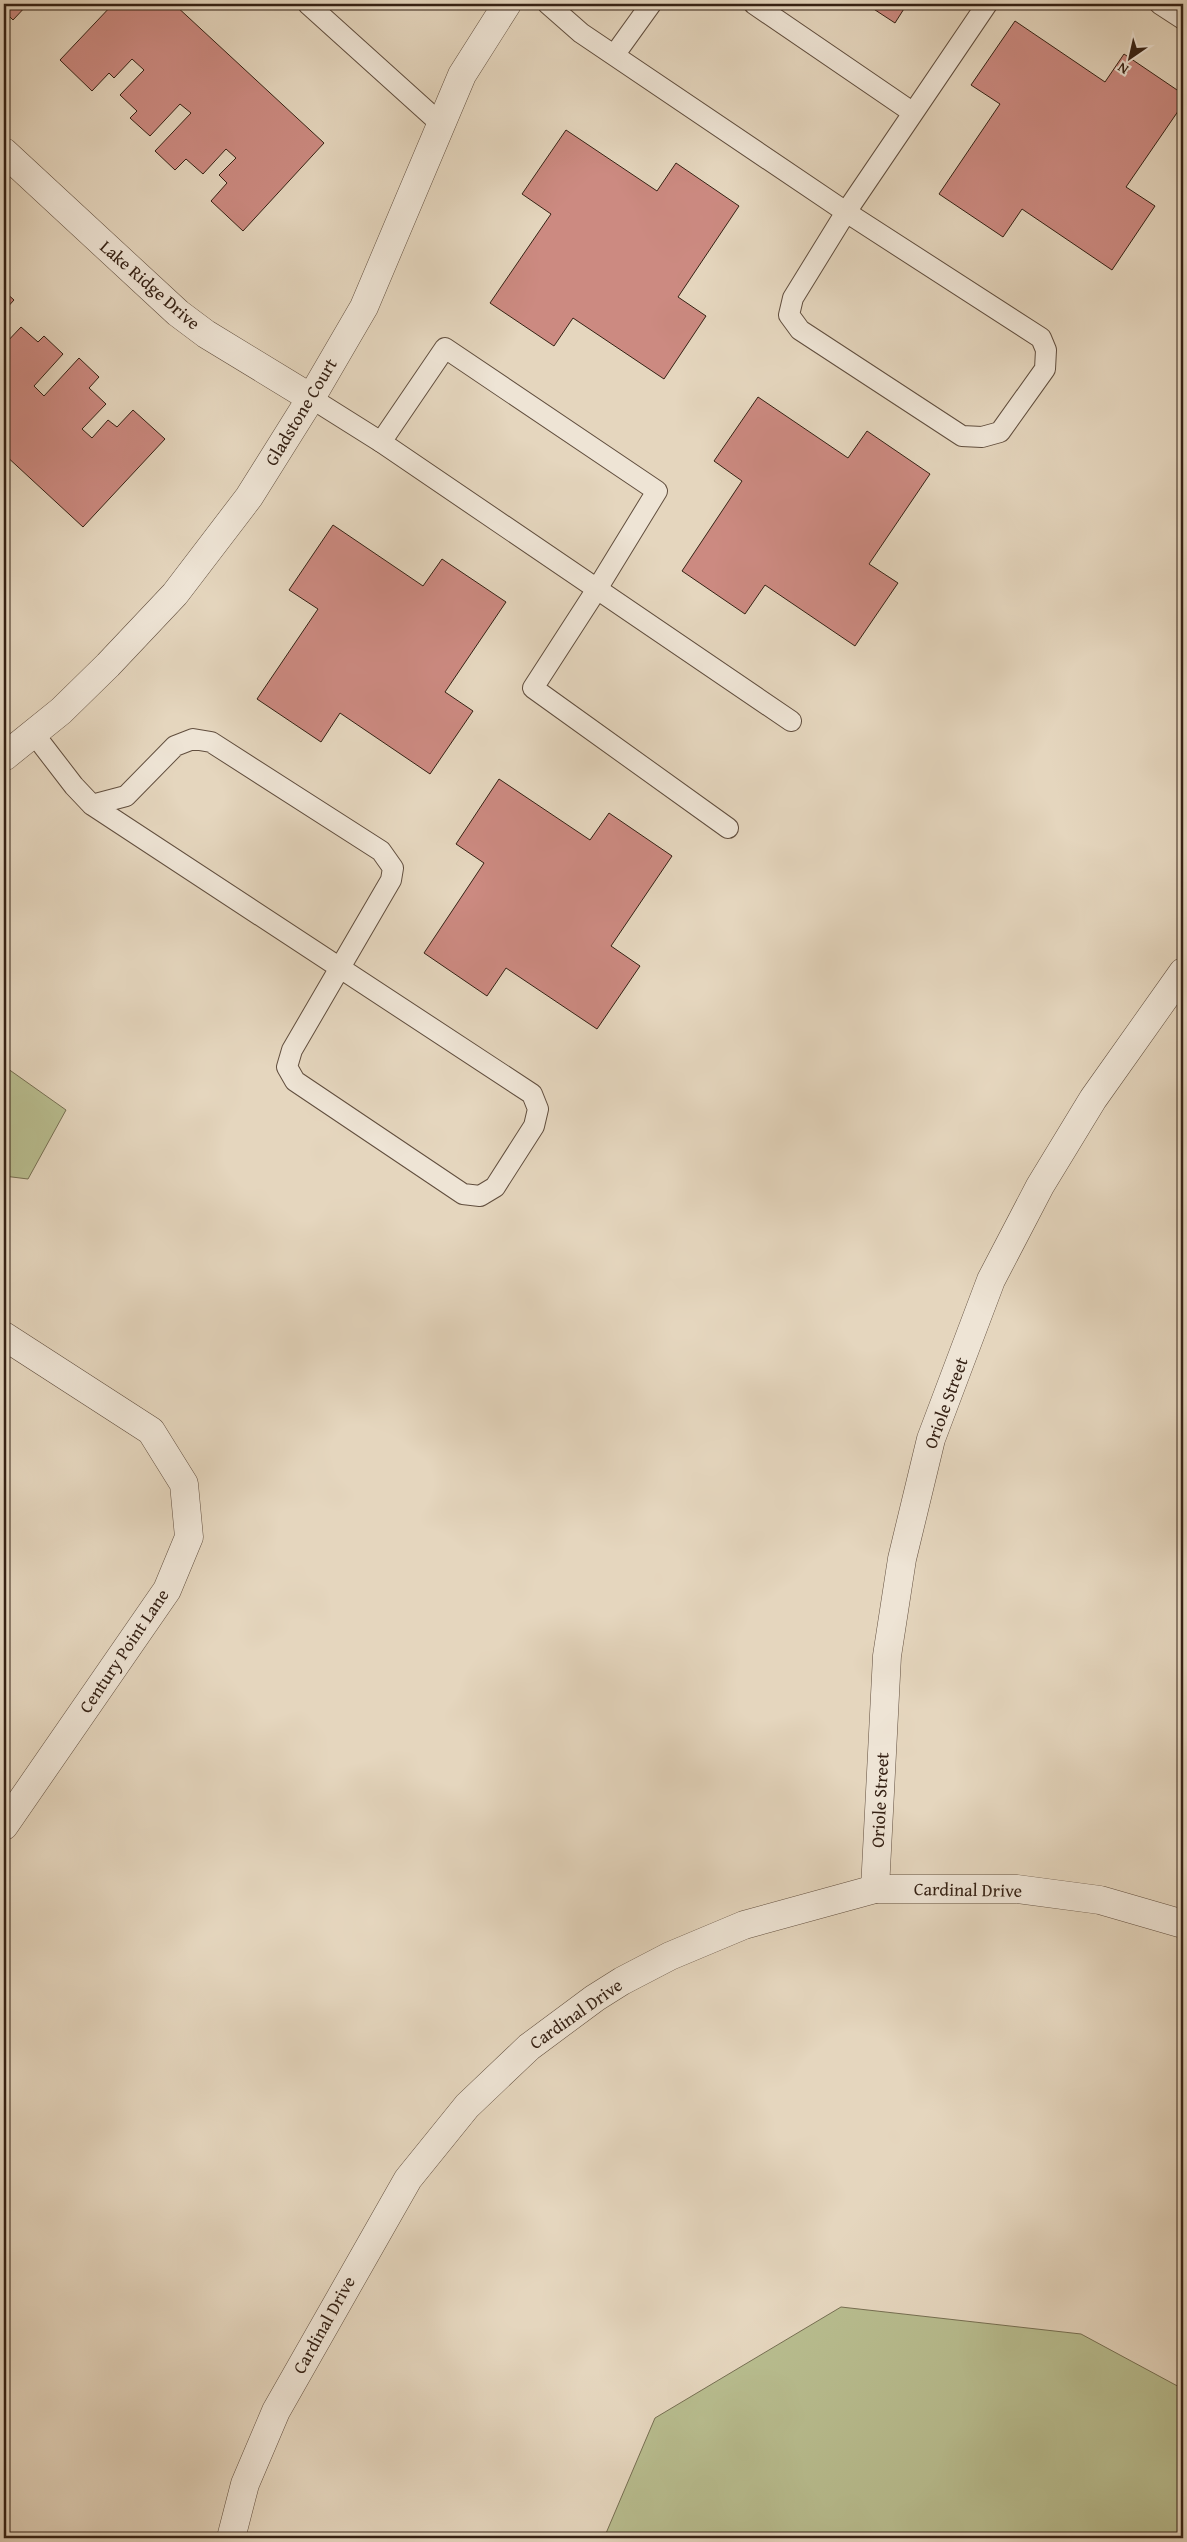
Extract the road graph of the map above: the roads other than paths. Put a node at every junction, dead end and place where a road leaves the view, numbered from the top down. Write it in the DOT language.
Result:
graph roads {
  1 [pos="507,4"];
  2 [pos="548,4"];
  3 [pos="651,4"];
  4 [pos="754,4"];
  5 [pos="987,4"];
  6 [pos="1160,4"];
  7 [pos="318,7"];
  8 [pos="1183,19"];
  9 [pos="615,54"];
  10 [pos="912,112"];
  11 [pos="441,124"];
  12 [pos="4,152"];
  13 [pos="846,212"];
  14 [pos="311,398"];
  15 [pos="381,442"];
  16 [pos="597,590"];
  17 [pos="791,720"];
  18 [pos="34,734"];
  19 [pos="4,757"];
  20 [pos="92,805"];
  21 [pos="728,828"];
  22 [pos="339,968"];
  23 [pos="1183,972"];
  24 [pos="4,1336"];
  25 [pos="4,1826"];
  26 [pos="875,1889"];
  27 [pos="1183,1924"];
  28 [pos="231,2538"];
  1 -- 11 [label="street, Gladstone Court"];
  2 -- 9 [label="lane"];
  3 -- 9 [label="lane"];
  4 -- 10 [label="lane"];
  5 -- 10 [label="lane"];
  6 -- 8 [label="lane"];
  7 -- 11 [label="lane"];
  9 -- 13 [label="lane"];
  10 -- 13 [label="lane"];
  11 -- 14 [label="street, Gladstone Court"];
  12 -- 14 [label="street, Lake Ridge Drive"];
  13 -- 13 [label="lane"];
  14 -- 15 [label="lane"];
  14 -- 18 [label="street, Gladstone Court"];
  15 -- 16 [label="lane"];
  15 -- 16 [label="lane"];
  16 -- 17 [label="lane"];
  16 -- 21 [label="lane"];
  18 -- 19 [label="street, Gladstone Court"];
  18 -- 20 [label="lane"];
  20 -- 22 [label="lane"];
  20 -- 22 [label="lane"];
  22 -- 22 [label="lane"];
  23 -- 26 [label="street, Oriole Street"];
  24 -- 25 [label="street, Century Point Lane"];
  26 -- 27 [label="street, Cardinal Drive"];
  26 -- 28 [label="street, Cardinal Drive"];
}
